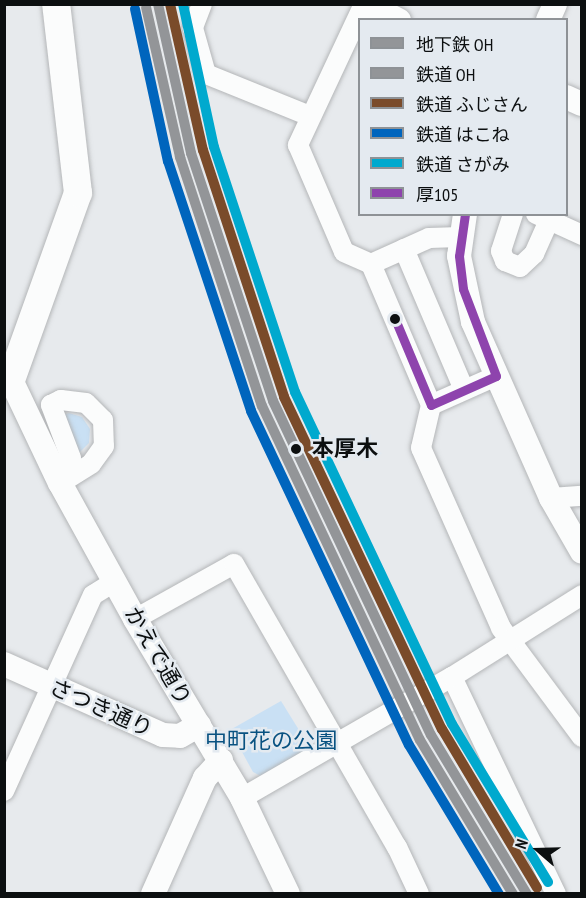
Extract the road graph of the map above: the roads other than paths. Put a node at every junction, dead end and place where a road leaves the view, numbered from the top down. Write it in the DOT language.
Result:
graph roads {
  1 [pos="56,4"];
  2 [pos="202,4"];
  3 [pos="365,4"];
  4 [pos="555,4"];
  5 [pos="358,18"];
  6 [pos="358,18"];
  7 [pos="395,18"];
  8 [pos="549,18"];
  9 [pos="568,97"];
  10 [pos="582,104"];
  11 [pos="310,116"];
  12 [pos="512,216"];
  13 [pos="542,218"];
  14 [pos="463,226"];
  15 [pos="582,235"];
  16 [pos="404,249"];
  17 [pos="371,264"];
  18 [pos="496,376"];
  19 [pos="8,382"];
  20 [pos="464,390"];
  21 [pos="431,405"];
  22 [pos="582,496"];
  23 [pos="551,498"];
  24 [pos="582,552"];
  25 [pos="115,581"];
  26 [pos="582,595"];
  27 [pos="135,619"];
  28 [pos="510,641"];
  29 [pos="4,664"];
  30 [pos="452,677"];
  31 [pos="52,686"];
  32 [pos="199,725"];
  33 [pos="582,737"];
  34 [pos="336,746"];
  35 [pos="220,760"];
  36 [pos="4,791"];
  37 [pos="242,798"];
  38 [pos="153,894"];
  39 [pos="288,894"];
  40 [pos="418,894"];
  41 [pos="556,894"];
  1 -- 19 [label="main road"];
  2 -- 11 [label="street"];
  3 -- 5 [label="street"];
  3 -- 7 [label="street"];
  4 -- 8 [label="street"];
  6 -- 11 [label="street"];
  9 -- 10 [label="street"];
  11 -- 17 [label="street"];
  12 -- 13 [label="street"];
  13 -- 15 [label="street"];
  14 -- 16 [label="street"];
  14 -- 18 [label="street"];
  16 -- 17 [label="street"];
  16 -- 20 [label="street"];
  17 -- 21 [label="street"];
  18 -- 20 [label="street"];
  18 -- 23 [label="street"];
  19 -- 25 [label="street, かえで通り"];
  20 -- 21 [label="street"];
  21 -- 28 [label="street"];
  22 -- 23 [label="street"];
  23 -- 24 [label="street"];
  25 -- 27 [label="street, かえで通り"];
  25 -- 31 [label="street"];
  26 -- 28 [label="street"];
  27 -- 32 [label="street, かえで通り"];
  27 -- 34 [label="street"];
  28 -- 30 [label="street"];
  28 -- 33 [label="street"];
  29 -- 31 [label="street, さつき通り"];
  30 -- 34 [label="street"];
  30 -- 41 [label="street"];
  31 -- 32 [label="street, さつき通り"];
  31 -- 36 [label="street"];
  32 -- 35 [label="street, かえで通り"];
  34 -- 37 [label="street"];
  34 -- 40 [label="street"];
  35 -- 37 [label="street, かえで通り"];
  35 -- 38 [label="street"];
  37 -- 39 [label="street, かえで通り"];
}
